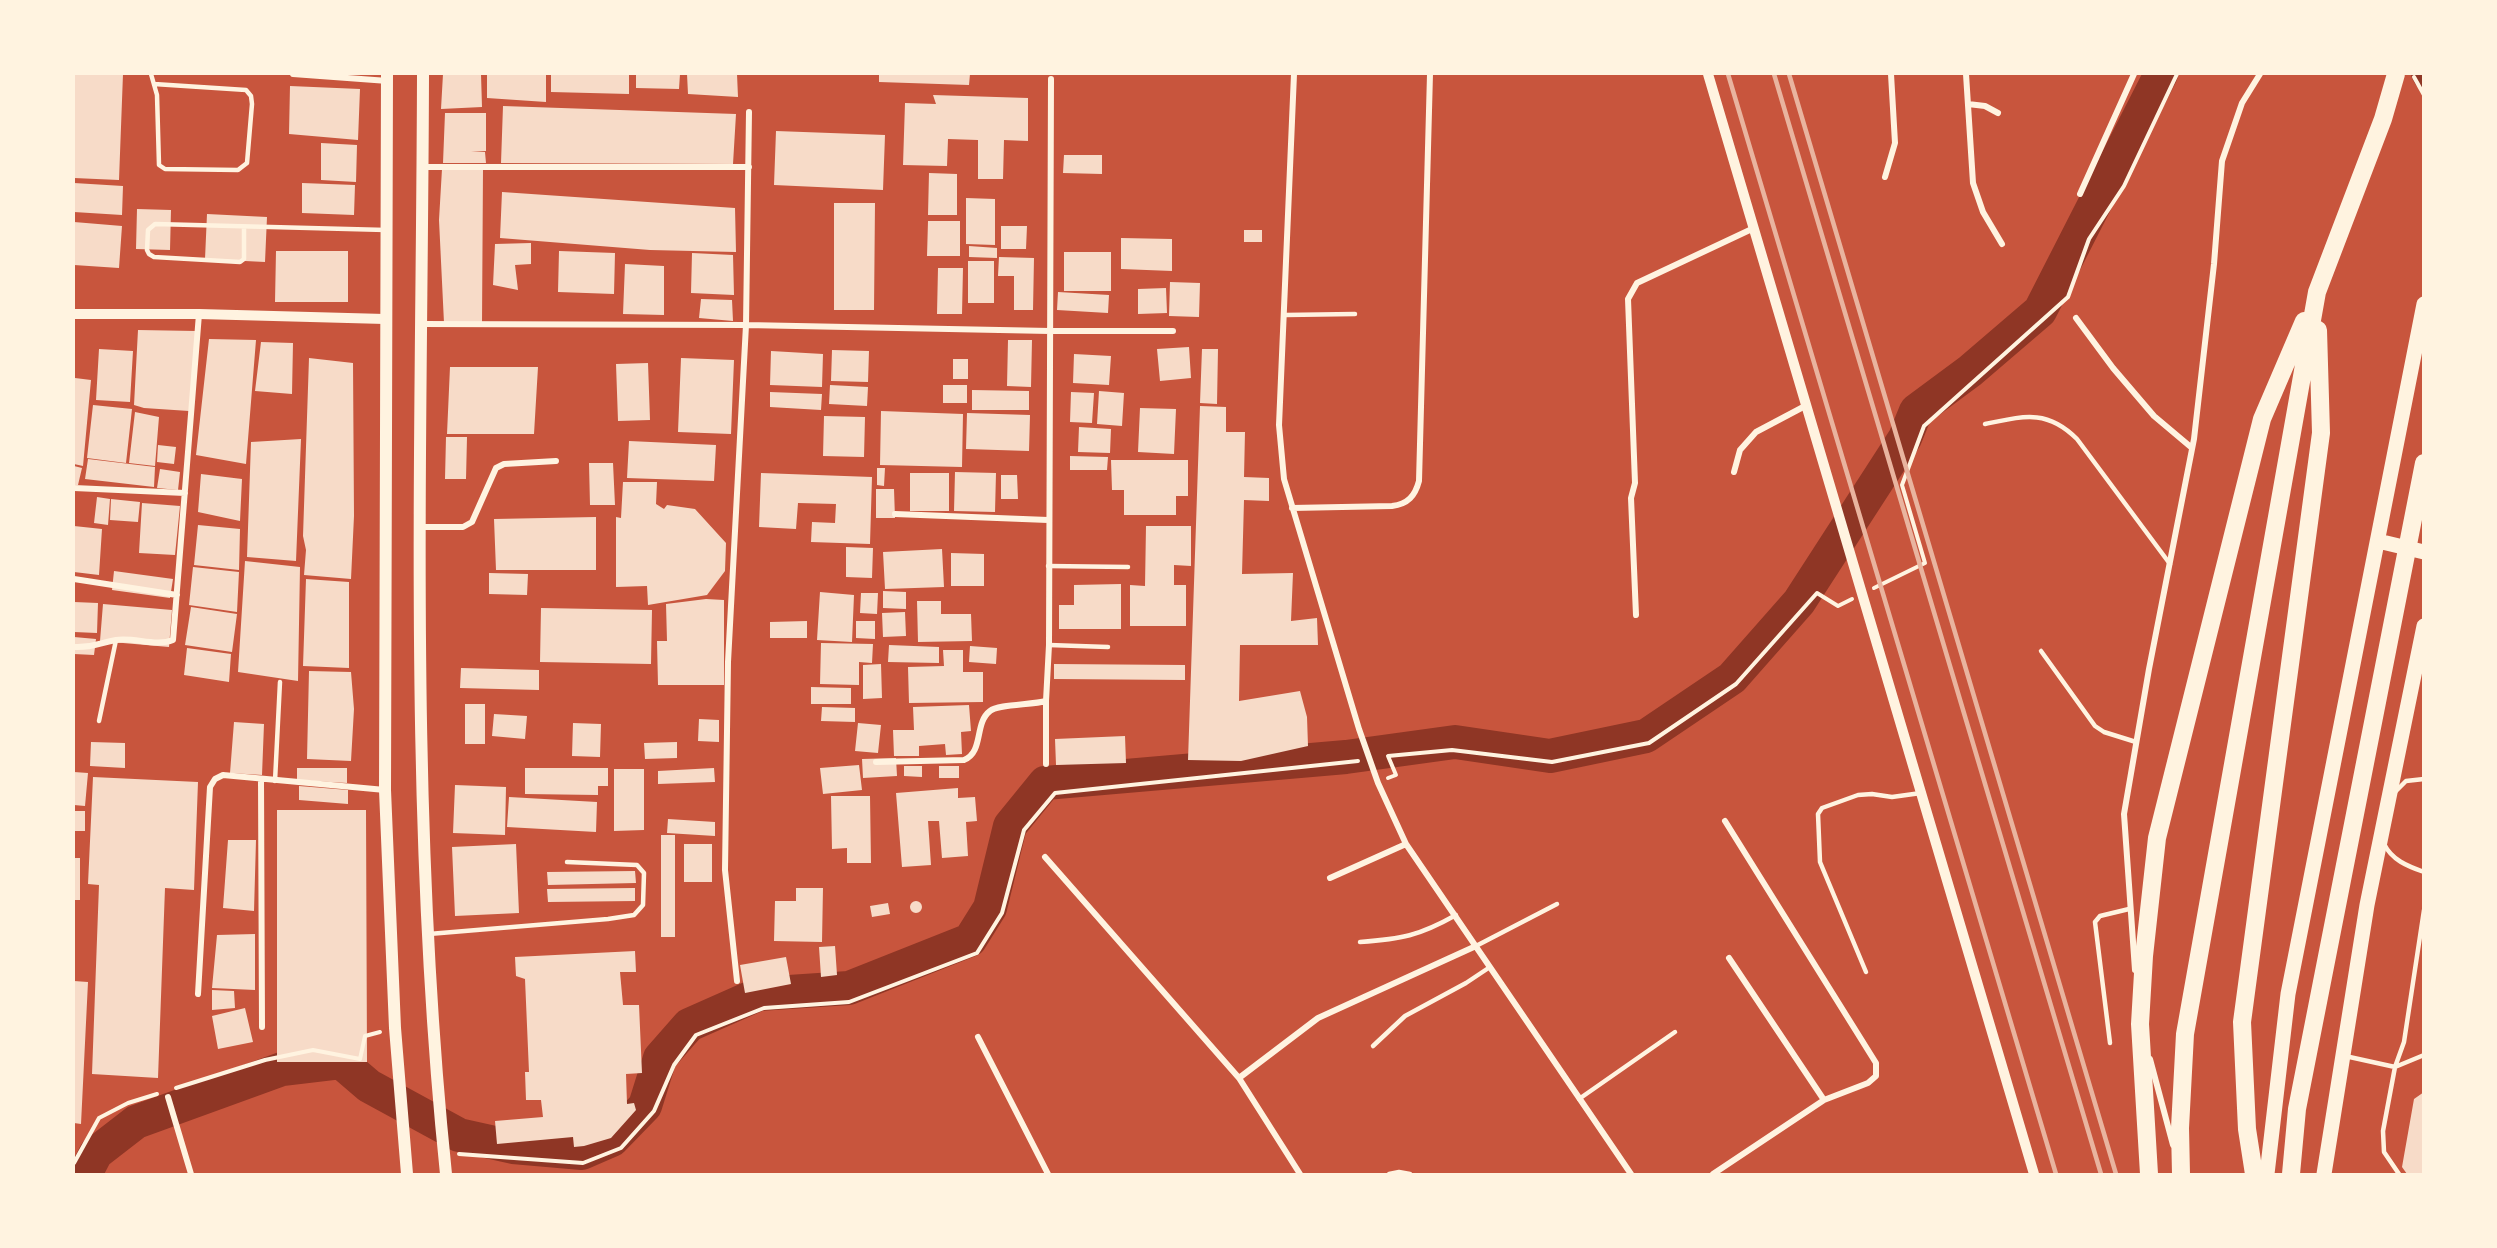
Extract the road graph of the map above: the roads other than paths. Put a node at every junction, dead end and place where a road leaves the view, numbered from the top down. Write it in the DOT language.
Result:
graph roads {
  1 [pos="150,74"];
  2 [pos="293,74"];
  3 [pos="423,74"];
  4 [pos="1294,74"];
  5 [pos="1430,74"];
  6 [pos="1708,74"];
  7 [pos="1891,74"];
  8 [pos="1966,74"];
  9 [pos="2134,74"];
  10 [pos="2260,74"];
  11 [pos="2396,74"];
  12 [pos="388,77"];
  13 [pos="1051,79"];
  14 [pos="154,84"];
  15 [pos="1968,104"];
  16 [pos="749,112"];
  17 [pos="1998,113"];
  18 [pos="423,167"];
  19 [pos="749,167"];
  20 [pos="1885,177"];
  21 [pos="2080,194"];
  22 [pos="244,228"];
  23 [pos="1754,228"];
  24 [pos="387,230"];
  25 [pos="2002,244"];
  26 [pos="2317,292"];
  27 [pos="2424,304"];
  28 [pos="199,314"];
  29 [pos="1355,314"];
  30 [pos="1285,315"];
  31 [pos="74,316"];
  32 [pos="2076,318"];
  33 [pos="385,319"];
  34 [pos="421,324"];
  35 [pos="746,325"];
  36 [pos="1050,331"];
  37 [pos="1173,331"];
  38 [pos="1807,405"];
  39 [pos="1985,424"];
  40 [pos="2192,448"];
  41 [pos="556,461"];
  42 [pos="2424,463"];
  43 [pos="1734,472"];
  44 [pos="74,488"];
  45 [pos="185,493"];
  46 [pos="1292,508"];
  47 [pos="895,514"];
  48 [pos="1048,520"];
  49 [pos="421,527"];
  50 [pos="2378,541"];
  51 [pos="2424,552"];
  52 [pos="2170,564"];
  53 [pos="1048,566"];
  54 [pos="1128,567"];
  55 [pos="74,579"];
  56 [pos="177,595"];
  57 [pos="1636,615"];
  58 [pos="2424,626"];
  59 [pos="116,640"];
  60 [pos="2420,644"];
  61 [pos="1049,645"];
  62 [pos="74,647"];
  63 [pos="1108,647"];
  64 [pos="2041,651"];
  65 [pos="2424,663"];
  66 [pos="280,682"];
  67 [pos="1046,701"];
  68 [pos="99,721"];
  69 [pos="2136,742"];
  70 [pos="876,762"];
  71 [pos="1046,764"];
  72 [pos="261,779"];
  73 [pos="2423,779"];
  74 [pos="275,781"];
  75 [pos="385,790"];
  76 [pos="1922,794"];
  77 [pos="2389,802"];
  78 [pos="1725,821"];
  79 [pos="2381,839"];
  80 [pos="1406,844"];
  81 [pos="1045,856"];
  82 [pos="567,862"];
  83 [pos="2421,871"];
  84 [pos="2424,876"];
  85 [pos="1330,878"];
  86 [pos="1557,904"];
  87 [pos="2129,909"];
  88 [pos="2424,910"];
  89 [pos="1456,915"];
  90 [pos="2423,915"];
  91 [pos="429,934"];
  92 [pos="1360,942"];
  93 [pos="1476,946"];
  94 [pos="1729,958"];
  95 [pos="1490,967"];
  96 [pos="1866,972"];
  97 [pos="736,981"];
  98 [pos="198,994"];
  99 [pos="2140,1024"];
  100 [pos="262,1027"];
  101 [pos="1675,1032"];
  102 [pos="978,1038"];
  103 [pos="2110,1043"];
  104 [pos="1373,1046"];
  105 [pos="2343,1055"];
  106 [pos="2424,1055"];
  107 [pos="2395,1067"];
  108 [pos="1239,1078"];
  109 [pos="1579,1099"];
  110 [pos="169,1100"];
  111 [pos="1824,1100"];
  112 [pos="190,1174"];
  113 [pos="407,1174"];
  114 [pos="446,1174"];
  115 [pos="1048,1174"];
  116 [pos="1300,1174"];
  117 [pos="1389,1174"];
  118 [pos="1410,1174"];
  119 [pos="1630,1174"];
  120 [pos="1713,1174"];
  121 [pos="2034,1174"];
  122 [pos="2149,1174"];
  123 [pos="2181,1174"];
  124 [pos="2254,1174"];
  125 [pos="2267,1174"];
  126 [pos="2290,1174"];
  127 [pos="2324,1174"];
  128 [pos="2399,1174"];
  1 -- 14 [label="lane"];
  2 -- 12 [label="street"];
  3 -- 18 [label="main road"];
  4 -- 30 [label="street"];
  5 -- 46 [label="street"];
  6 -- 23 [label="street"];
  7 -- 20 [label="street"];
  8 -- 15 [label="street"];
  9 -- 21 [label="street"];
  10 -- 40 [label="street"];
  11 -- 26 [label="highway"];
  12 -- 24 [label="main road"];
  13 -- 36 [label="street"];
  14 -- 14 [label="lane"];
  15 -- 17 [label="street"];
  15 -- 25 [label="street"];
  16 -- 19 [label="street"];
  18 -- 19 [label="street"];
  18 -- 34 [label="main road"];
  19 -- 35 [label="street"];
  22 -- 22 [label="lane"];
  22 -- 24 [label="lane"];
  23 -- 38 [label="street"];
  23 -- 57 [label="street"];
  24 -- 33 [label="main road"];
  26 -- 99 [label="highway"];
  26 -- 123 [label="highway"];
  26 -- 124 [label="highway"];
  27 -- 50 [label="main road"];
  28 -- 31 [label="street"];
  28 -- 33 [label="street"];
  28 -- 45 [label="street"];
  29 -- 30 [label="lane"];
  30 -- 46 [label="street"];
  32 -- 40 [label="street"];
  33 -- 75 [label="main road"];
  34 -- 35 [label="street"];
  34 -- 49 [label="main road"];
  35 -- 36 [label="street"];
  35 -- 97 [label="street"];
  36 -- 37 [label="street"];
  36 -- 48 [label="street"];
  38 -- 43 [label="street"];
  38 -- 76 [label="street"];
  39 -- 52 [label="lane"];
  40 -- 52 [label="street"];
  41 -- 49 [label="street"];
  42 -- 126 [label="highway"];
  44 -- 45 [label="street"];
  45 -- 56 [label="street"];
  46 -- 80 [label="street"];
  47 -- 48 [label="street"];
  48 -- 53 [label="street"];
  49 -- 91 [label="main road"];
  50 -- 51 [label="main road"];
  50 -- 125 [label="main road"];
  52 -- 69 [label="street"];
  53 -- 54 [label="lane"];
  53 -- 61 [label="street"];
  55 -- 56 [label="street"];
  56 -- 59 [label="street"];
  58 -- 60 [label="main road"];
  59 -- 62 [label="street"];
  59 -- 68 [label="lane"];
  60 -- 65 [label="lane"];
  60 -- 77 [label="main road"];
  61 -- 63 [label="lane"];
  61 -- 67 [label="street"];
  64 -- 69 [label="lane"];
  66 -- 74 [label="lane"];
  67 -- 70 [label="street"];
  67 -- 71 [label="street"];
  69 -- 87 [label="street"];
  72 -- 74 [label="street"];
  72 -- 98 [label="street"];
  72 -- 100 [label="street"];
  73 -- 77 [label="lane"];
  74 -- 75 [label="street"];
  75 -- 113 [label="main road"];
  76 -- 96 [label="lane"];
  76 -- 121 [label="street"];
  77 -- 79 [label="main road"];
  78 -- 111 [label="street"];
  79 -- 83 [label="lane"];
  79 -- 105 [label="main road"];
  80 -- 85 [label="street"];
  80 -- 89 [label="street"];
  81 -- 108 [label="street"];
  82 -- 91 [label="lane"];
  83 -- 84 [label="lane"];
  86 -- 93 [label="lane"];
  87 -- 99 [label="street"];
  87 -- 103 [label="lane"];
  88 -- 90 [label="lane"];
  89 -- 92 [label="lane"];
  89 -- 93 [label="street"];
  90 -- 107 [label="lane"];
  91 -- 114 [label="main road"];
  93 -- 95 [label="street"];
  93 -- 108 [label="street"];
  94 -- 111 [label="street"];
  95 -- 104 [label="lane"];
  95 -- 109 [label="street"];
  99 -- 122 [label="highway"];
  99 -- 123 [label="street"];
  101 -- 109 [label="lane"];
  102 -- 115 [label="street"];
  105 -- 107 [label="lane"];
  105 -- 127 [label="main road"];
  106 -- 107 [label="lane"];
  107 -- 128 [label="lane"];
  108 -- 116 [label="street"];
  109 -- 119 [label="street"];
  110 -- 112 [label="street"];
  111 -- 120 [label="street"];
  117 -- 118 [label="lane"];
}
